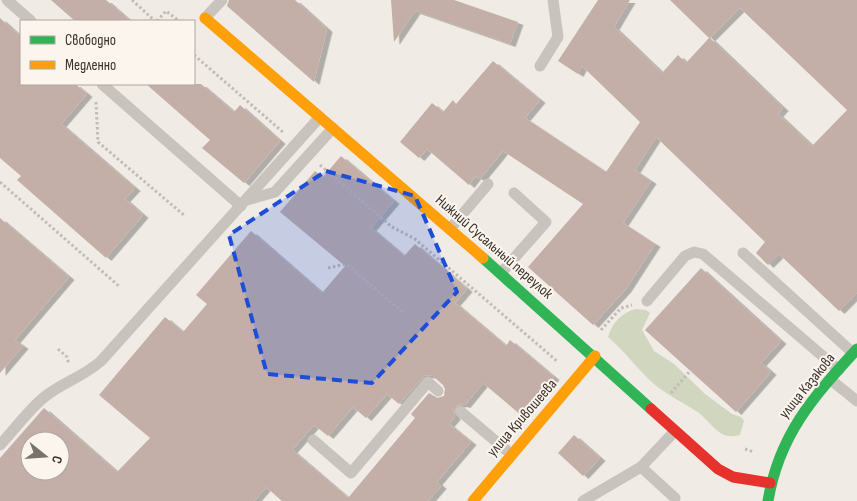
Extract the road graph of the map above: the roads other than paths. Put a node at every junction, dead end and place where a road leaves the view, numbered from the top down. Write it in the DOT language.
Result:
graph roads {
  1 [pos="7,0"];
  2 [pos="222,0"];
  3 [pos="553,0"];
  4 [pos="205,18"];
  5 [pos="30,20"];
  6 [pos="540,66"];
  7 [pos="103,85"];
  8 [pos="320,116"];
  9 [pos="333,127"];
  10 [pos="488,184"];
  11 [pos="514,193"];
  12 [pos="244,203"];
  13 [pos="450,229"];
  14 [pos="743,253"];
  15 [pos="501,273"];
  16 [pos="647,301"];
  17 [pos="855,351"];
  18 [pos="596,356"];
  19 [pos="839,370"];
  20 [pos="831,380"];
  21 [pos="438,391"];
  22 [pos="857,401"];
  23 [pos="460,411"];
  24 [pos="675,430"];
  25 [pos="313,440"];
  26 [pos="0,445"];
  27 [pos="510,454"];
  28 [pos="641,467"];
  29 [pos="770,483"];
  30 [pos="675,498"];
  31 [pos="473,501"];
  32 [pos="584,501"];
  33 [pos="768,501"];
  1 -- 5 [label="lane"];
  2 -- 4 [label="lane"];
  3 -- 6 [label="lane"];
  4 -- 8 [label="street, Нижний Сусальный переулок"];
  7 -- 12 [label="lane"];
  8 -- 9 [label="street, Нижний Сусальный переулок"];
  8 -- 12 [label="lane"];
  9 -- 12 [label="lane"];
  9 -- 13 [label="street, Нижний Сусальный переулок"];
  10 -- 13 [label="lane"];
  11 -- 15 [label="lane"];
  12 -- 26 [label="lane"];
  13 -- 15 [label="street, Нижний Сусальный переулок"];
  14 -- 17 [label="lane"];
  15 -- 18 [label="street, Нижний Сусальный переулок"];
  16 -- 19 [label="lane"];
  17 -- 19 [label="street, улица Казакова"];
  18 -- 24 [label="street, Нижний Сусальный переулок"];
  18 -- 27 [label="street, улица Кривошеева"];
  19 -- 20 [label="street, улица Казакова"];
  20 -- 22 [label="lane"];
  20 -- 29 [label="street, улица Казакова"];
  21 -- 25 [label="lane"];
  23 -- 27 [label="lane"];
  24 -- 28 [label="lane"];
  24 -- 29 [label="street, Нижний Сусальный переулок"];
  27 -- 31 [label="street, улица Кривошеева"];
  28 -- 30 [label="lane"];
  28 -- 32 [label="lane"];
  29 -- 33 [label="street, улица Казакова"];
}
